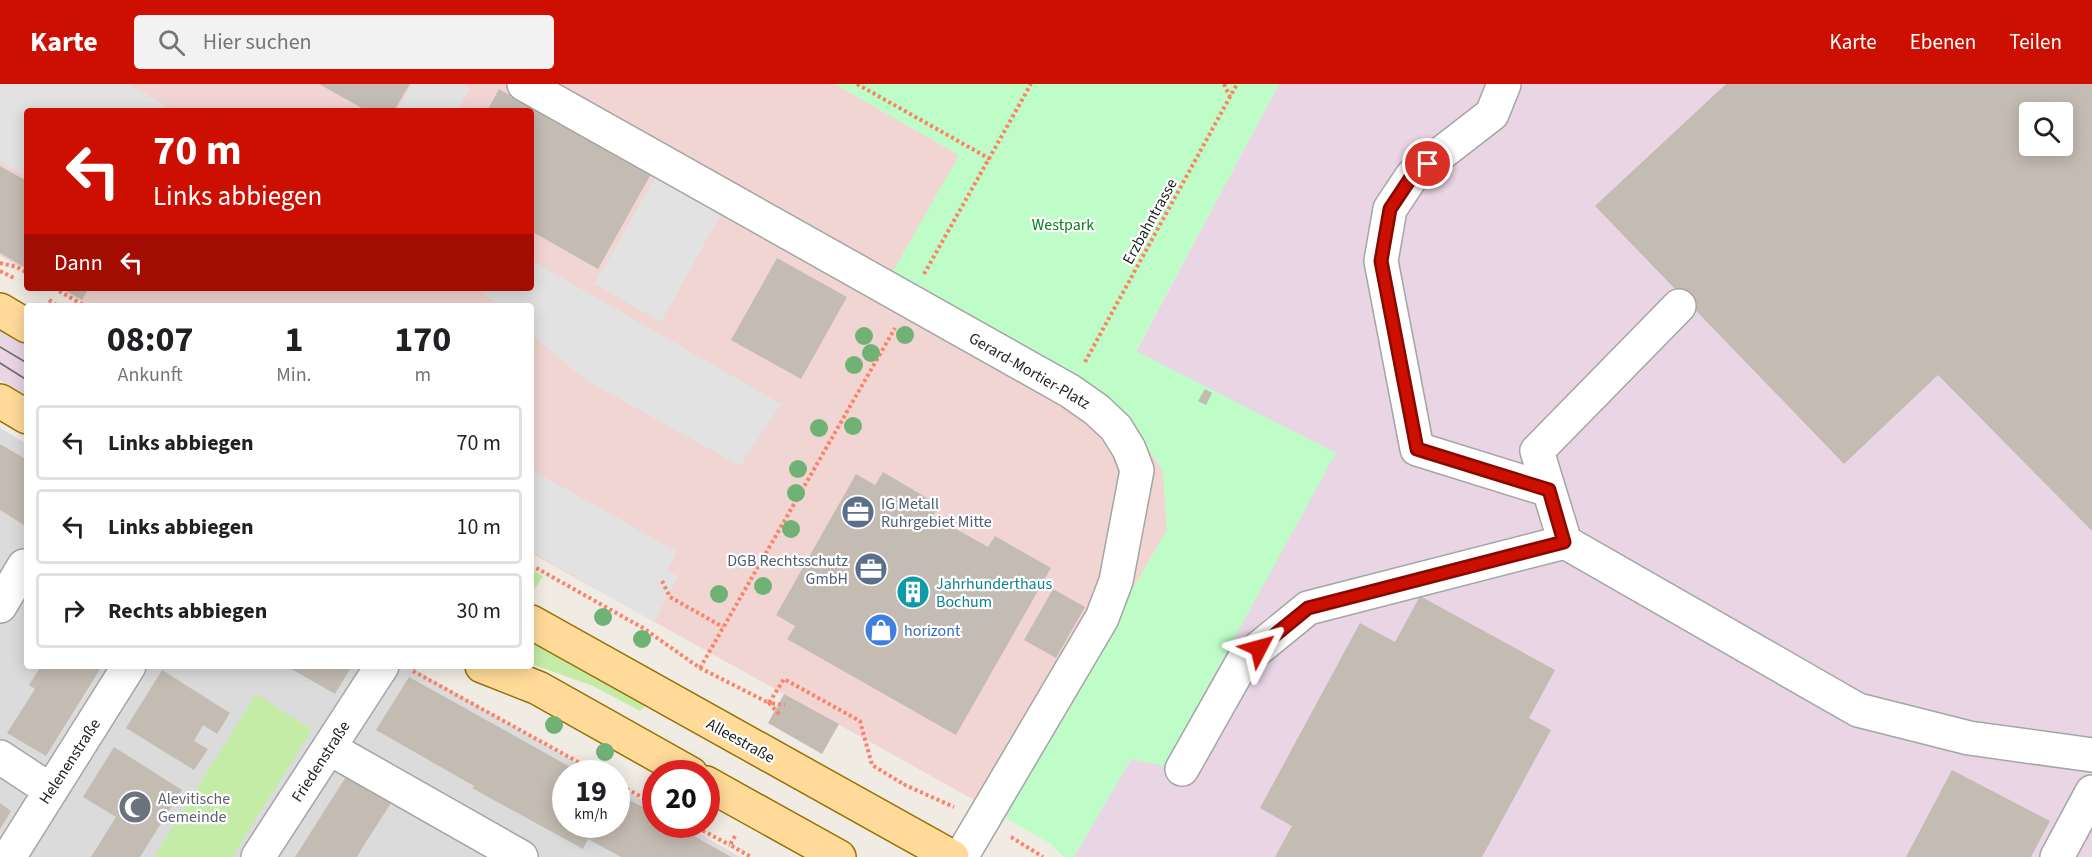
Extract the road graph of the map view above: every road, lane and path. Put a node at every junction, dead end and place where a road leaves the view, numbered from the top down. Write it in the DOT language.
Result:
graph roads {
  1 [pos="524,84"];
  2 [pos="857,84"];
  3 [pos="1031,84"];
  4 [pos="1224,84"];
  5 [pos="1238,84"];
  6 [pos="1504,84"];
  7 [pos="1230,97"];
  8 [pos="990,159"];
  9 [pos="0,263"];
  10 [pos="24,271"];
  11 [pos="922,277"];
  12 [pos="59,291"];
  13 [pos="80,303"];
  14 [pos="1678,306"];
  15 [pos="0,310"];
  16 [pos="24,324"];
  17 [pos="896,326"];
  18 [pos="1081,370"];
  19 [pos="0,402"];
  20 [pos="24,415"];
  21 [pos="1549,490"];
  22 [pos="1564,542"];
  23 [pos="24,566"];
  24 [pos="534,567"];
  25 [pos="663,581"];
  26 [pos="0,606"];
  27 [pos="534,624"];
  28 [pos="723,627"];
  29 [pos="700,668"];
  30 [pos="127,669"];
  31 [pos="380,669"];
  32 [pos="409,669"];
  33 [pos="490,669"];
  34 [pos="770,703"];
  35 [pos="785,705"];
  36 [pos="779,714"];
  37 [pos="329,748"];
  38 [pos="2092,755"];
  39 [pos="0,757"];
  40 [pos="575,760"];
  41 [pos="666,760"];
  42 [pos="1182,769"];
  43 [pos="905,785"];
  44 [pos="50,790"];
  45 [pos="720,791"];
  46 [pos="2092,792"];
  47 [pos="737,834"];
  48 [pos="717,838"];
  49 [pos="730,845"];
  50 [pos="9,857"];
  51 [pos="258,857"];
  52 [pos="521,857"];
  53 [pos="751,857"];
  54 [pos="840,857"];
  55 [pos="952,857"];
  56 [pos="961,857"];
  57 [pos="2057,857"];
  1 -- 56 [label="street, Gerard-Mortier-Platz"];
  2 -- 8 [label="path"];
  3 -- 8 [label="path"];
  4 -- 7 [label="path"];
  5 -- 7 [label="path, Erzbahntrasse"];
  6 -- 21 [label="street"];
  7 -- 18 [label="path, Erzbahntrasse"];
  8 -- 11 [label="path"];
  9 -- 10 [label="path"];
  12 -- 13 [label="path"];
  14 -- 21 [label="street"];
  15 -- 16 [label="main road"];
  17 -- 28 [label="path"];
  19 -- 20 [label="main road"];
  21 -- 22 [label="street"];
  22 -- 38 [label="street"];
  22 -- 42 [label="street"];
  23 -- 26 [label="street"];
  24 -- 29 [label="path"];
  25 -- 28 [label="path"];
  27 -- 55 [label="main road, Alleestraße"];
  28 -- 29 [label="path"];
  29 -- 34 [label="path"];
  30 -- 44 [label="street, Helenenstraße"];
  31 -- 37 [label="street, Friedenstraße"];
  32 -- 40 [label="path"];
  33 -- 41 [label="main road"];
  34 -- 35 [label="path"];
  34 -- 36 [label="path"];
  34 -- 43 [label="path"];
  37 -- 51 [label="street, Friedenstraße"];
  37 -- 52 [label="street"];
  39 -- 44 [label="street"];
  44 -- 50 [label="street, Helenenstraße"];
  45 -- 54 [label="main road"];
  46 -- 57 [label="street"];
  47 -- 49 [label="path"];
  48 -- 49 [label="path"];
  49 -- 53 [label="path"];
}
